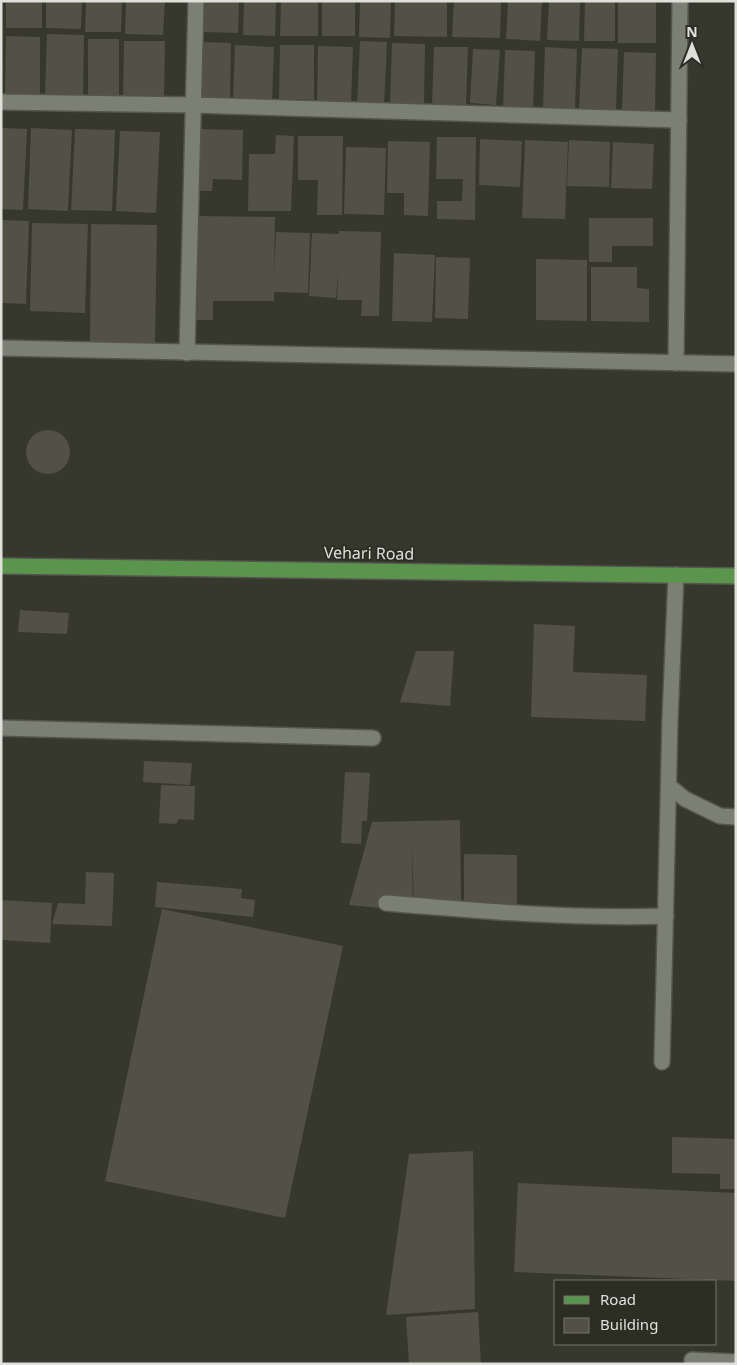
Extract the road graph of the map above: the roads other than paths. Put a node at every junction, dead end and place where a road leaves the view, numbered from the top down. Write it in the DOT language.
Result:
graph roads {
  1 [pos="196,1"];
  2 [pos="680,1"];
  3 [pos="1,102"];
  4 [pos="193,105"];
  5 [pos="679,120"];
  6 [pos="1,348"];
  7 [pos="187,353"];
  8 [pos="676,363"];
  9 [pos="736,364"];
  10 [pos="1,566"];
  11 [pos="676,575"];
  12 [pos="736,576"];
  13 [pos="1,728"];
  14 [pos="373,738"];
  15 [pos="669,786"];
  16 [pos="736,816"];
  17 [pos="386,903"];
  18 [pos="666,916"];
  19 [pos="662,1062"];
  20 [pos="692,1360"];
  21 [pos="736,1362"];
  1 -- 4 [label="street"];
  2 -- 5 [label="street"];
  3 -- 4 [label="street"];
  4 -- 5 [label="street"];
  4 -- 7 [label="street"];
  5 -- 8 [label="street"];
  6 -- 7 [label="street"];
  7 -- 8 [label="street"];
  8 -- 9 [label="street"];
  10 -- 11 [label="main road, Vehari Road"];
  11 -- 12 [label="main road, Vehari Road"];
  11 -- 15 [label="street"];
  13 -- 14 [label="street"];
  15 -- 16 [label="street"];
  15 -- 18 [label="street"];
  17 -- 18 [label="street"];
  18 -- 19 [label="street"];
  20 -- 21 [label="street"];
}
